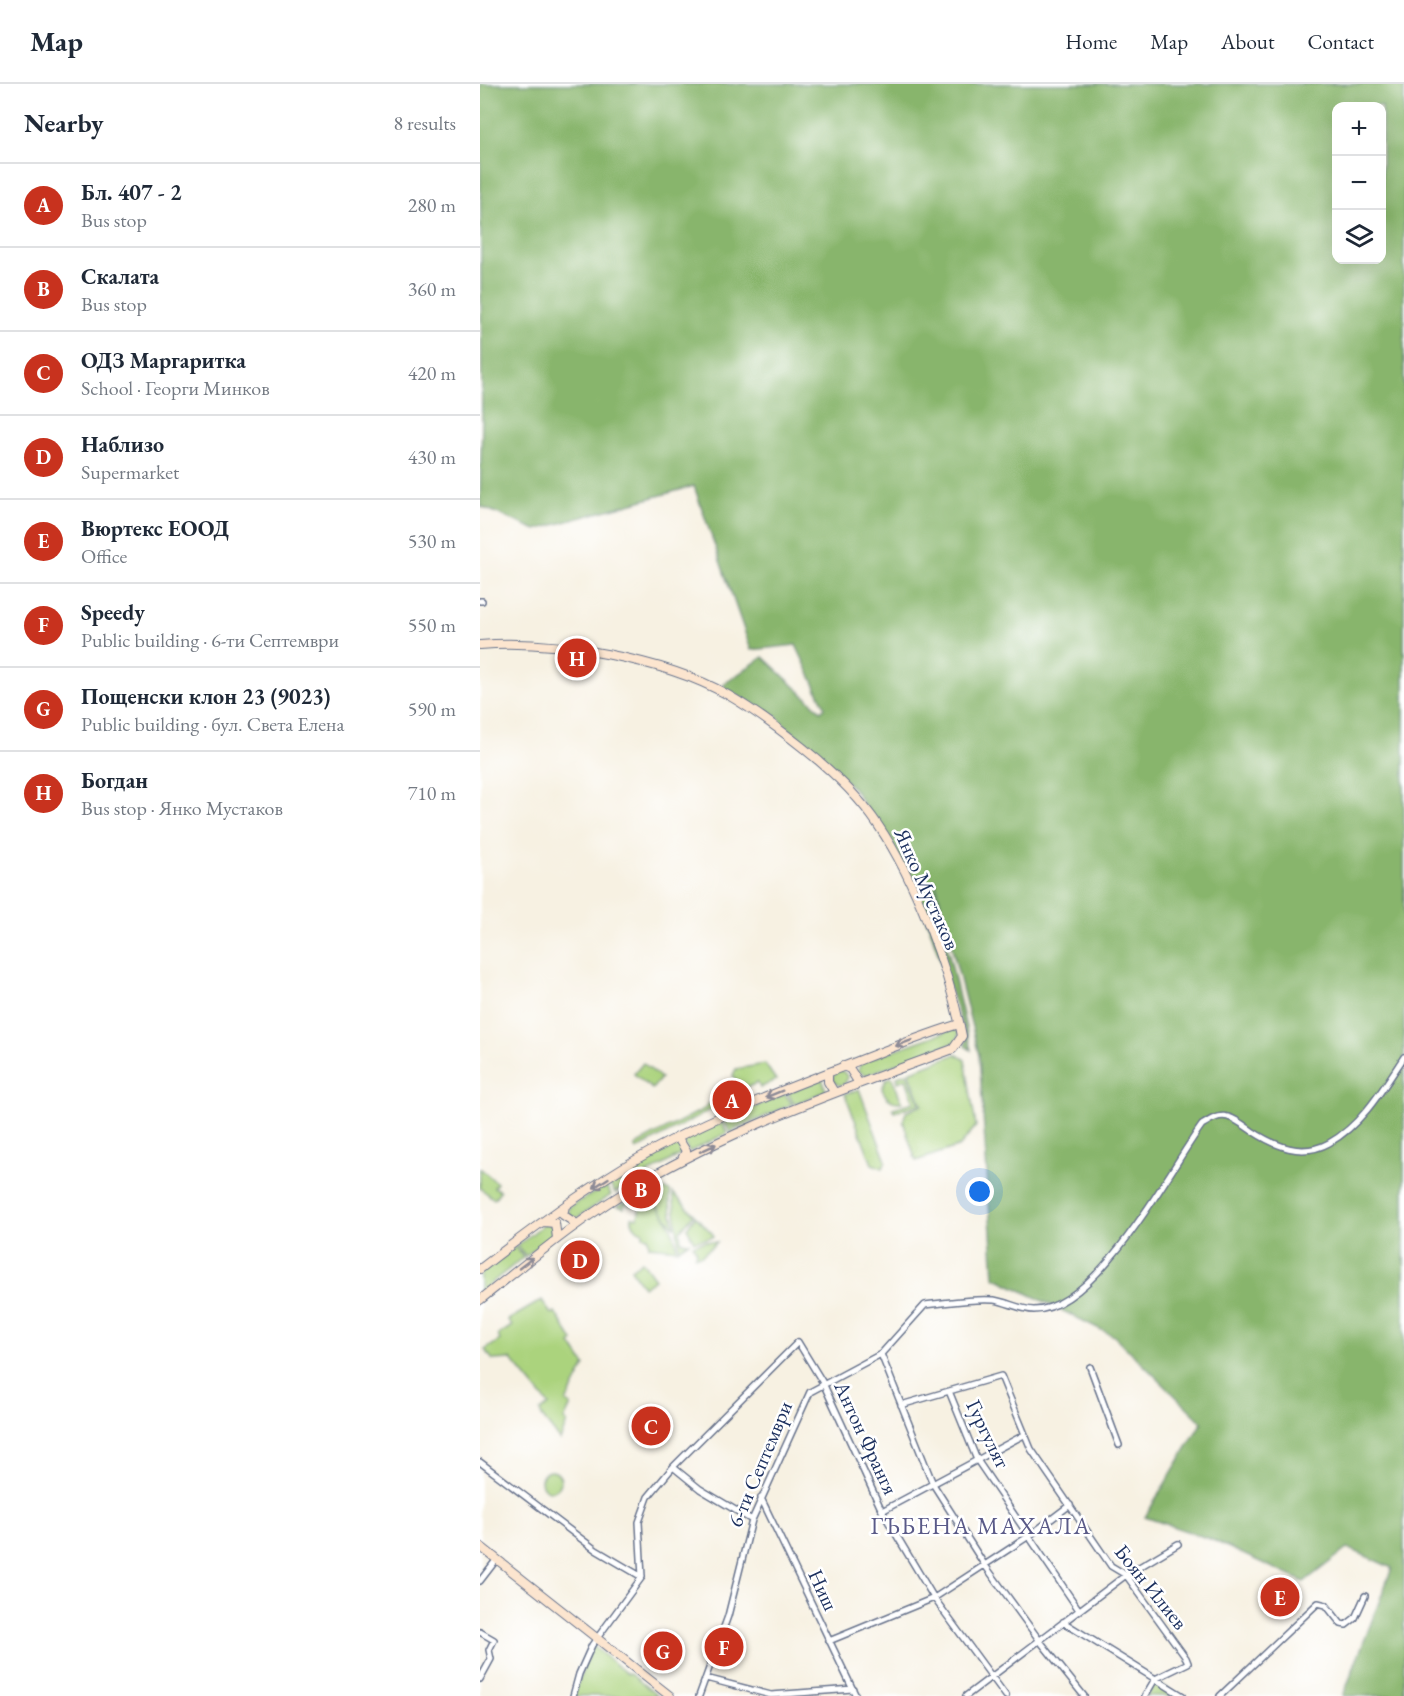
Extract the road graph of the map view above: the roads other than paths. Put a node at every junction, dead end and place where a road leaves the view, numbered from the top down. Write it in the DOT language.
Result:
graph roads {
  1 [pos="480,645"];
  2 [pos="959,1024"];
  3 [pos="1404,1057"];
  4 [pos="843,1066"];
  5 [pos="828,1072"];
  6 [pos="852,1072"];
  7 [pos="858,1082"];
  8 [pos="848,1086"];
  9 [pos="834,1092"];
  10 [pos="678,1138"];
  11 [pos="682,1160"];
  12 [pos="565,1206"];
  13 [pos="543,1222"];
  14 [pos="577,1224"];
  15 [pos="557,1238"];
  16 [pos="480,1269"];
  17 [pos="480,1300"];
  18 [pos="881,1354"];
  19 [pos="1090,1367"];
  20 [pos="823,1383"];
  21 [pos="949,1390"];
  22 [pos="901,1405"];
  23 [pos="1024,1435"];
  24 [pos="1119,1445"];
  25 [pos="977,1460"];
  26 [pos="480,1462"];
  27 [pos="673,1467"];
  28 [pos="933,1484"];
  29 [pos="761,1498"];
  30 [pos="1070,1504"];
  31 [pos="882,1511"];
  32 [pos="752,1520"];
  33 [pos="1029,1536"];
  34 [pos="1178,1544"];
  35 [pos="480,1546"];
  36 [pos="497,1559"];
  37 [pos="984,1564"];
  38 [pos="1126,1575"];
  39 [pos="642,1576"];
  40 [pos="480,1581"];
  41 [pos="1365,1596"];
  42 [pos="934,1598"];
  43 [pos="1079,1610"];
  44 [pos="1064,1622"];
  45 [pos="480,1632"];
  46 [pos="596,1639"];
  47 [pos="829,1641"];
  48 [pos="1040,1641"];
  49 [pos="993,1676"];
  50 [pos="706,1678"];
  51 [pos="480,1679"];
  52 [pos="1155,1679"];
  53 [pos="853,1689"];
  54 [pos="573,1696"];
  55 [pos="670,1696"];
  56 [pos="699,1696"];
  57 [pos="856,1696"];
  58 [pos="966,1696"];
  59 [pos="1006,1696"];
  60 [pos="1084,1696"];
  61 [pos="1145,1696"];
  62 [pos="1183,1696"];
  63 [pos="1220,1696"];
  1 -- 2 [label="street, Янко Мустаков"];
  2 -- 4 [label="street, one-way"];
  2 -- 7 [label="street"];
  3 -- 18 [label="street"];
  4 -- 5 [label="street"];
  4 -- 6 [label="street"];
  5 -- 9 [label="street"];
  5 -- 10 [label="street, one-way"];
  6 -- 7 [label="street"];
  6 -- 8 [label="street"];
  7 -- 8 [label="street"];
  8 -- 9 [label="street"];
  11 -- 9 [label="street, one-way"];
  10 -- 11 [label="street"];
  10 -- 12 [label="street, one-way"];
  11 -- 14 [label="street"];
  12 -- 13 [label="street"];
  12 -- 14 [label="street"];
  13 -- 15 [label="street"];
  13 -- 16 [label="street"];
  14 -- 15 [label="street"];
  17 -- 15 [label="street, one-way"];
  18 -- 20 [label="street, 6-ти Септември"];
  18 -- 22 [label="street"];
  19 -- 24 [label="street"];
  20 -- 27 [label="street, Антон Франгя"];
  20 -- 29 [label="street, 6-ти Септември"];
  20 -- 31 [label="street, Антон Франгя"];
  21 -- 22 [label="street"];
  21 -- 23 [label="street, Боян Илиев"];
  21 -- 25 [label="street, Гургулят"];
  22 -- 28 [label="street"];
  23 -- 25 [label="street"];
  23 -- 30 [label="street, Боян Илиев"];
  25 -- 28 [label="street"];
  25 -- 33 [label="street, Гургулят"];
  26 -- 39 [label="street"];
  27 -- 32 [label="street"];
  27 -- 39 [label="street"];
  28 -- 31 [label="street"];
  28 -- 37 [label="street"];
  29 -- 32 [label="street, 6-ти Септември"];
  29 -- 47 [label="street, Ниш"];
  30 -- 33 [label="street"];
  30 -- 38 [label="street, Боян Илиев"];
  31 -- 42 [label="street, Антон Франгя"];
  32 -- 50 [label="street, 6-ти Септември"];
  33 -- 37 [label="street"];
  33 -- 43 [label="street, Гургулят"];
  34 -- 38 [label="street"];
  35 -- 36 [label="street"];
  36 -- 40 [label="street"];
  36 -- 46 [label="street"];
  37 -- 42 [label="street"];
  37 -- 48 [label="street"];
  38 -- 43 [label="street"];
  38 -- 52 [label="street, Боян Илиев"];
  39 -- 46 [label="street"];
  41 -- 63 [label="street"];
  42 -- 47 [label="street"];
  42 -- 49 [label="street, Антон Франгя"];
  43 -- 44 [label="street"];
  44 -- 48 [label="street"];
  44 -- 52 [label="street"];
  45 -- 51 [label="street"];
  46 -- 54 [label="street"];
  46 -- 55 [label="street"];
  47 -- 53 [label="street, Ниш"];
  48 -- 49 [label="street"];
  48 -- 60 [label="street"];
  49 -- 58 [label="street"];
  49 -- 59 [label="street, Антон Франгя"];
  50 -- 53 [label="street"];
  50 -- 56 [label="street, 6-ти Септември"];
  52 -- 61 [label="street"];
  52 -- 62 [label="street"];
  53 -- 57 [label="street, Ниш"];
}
